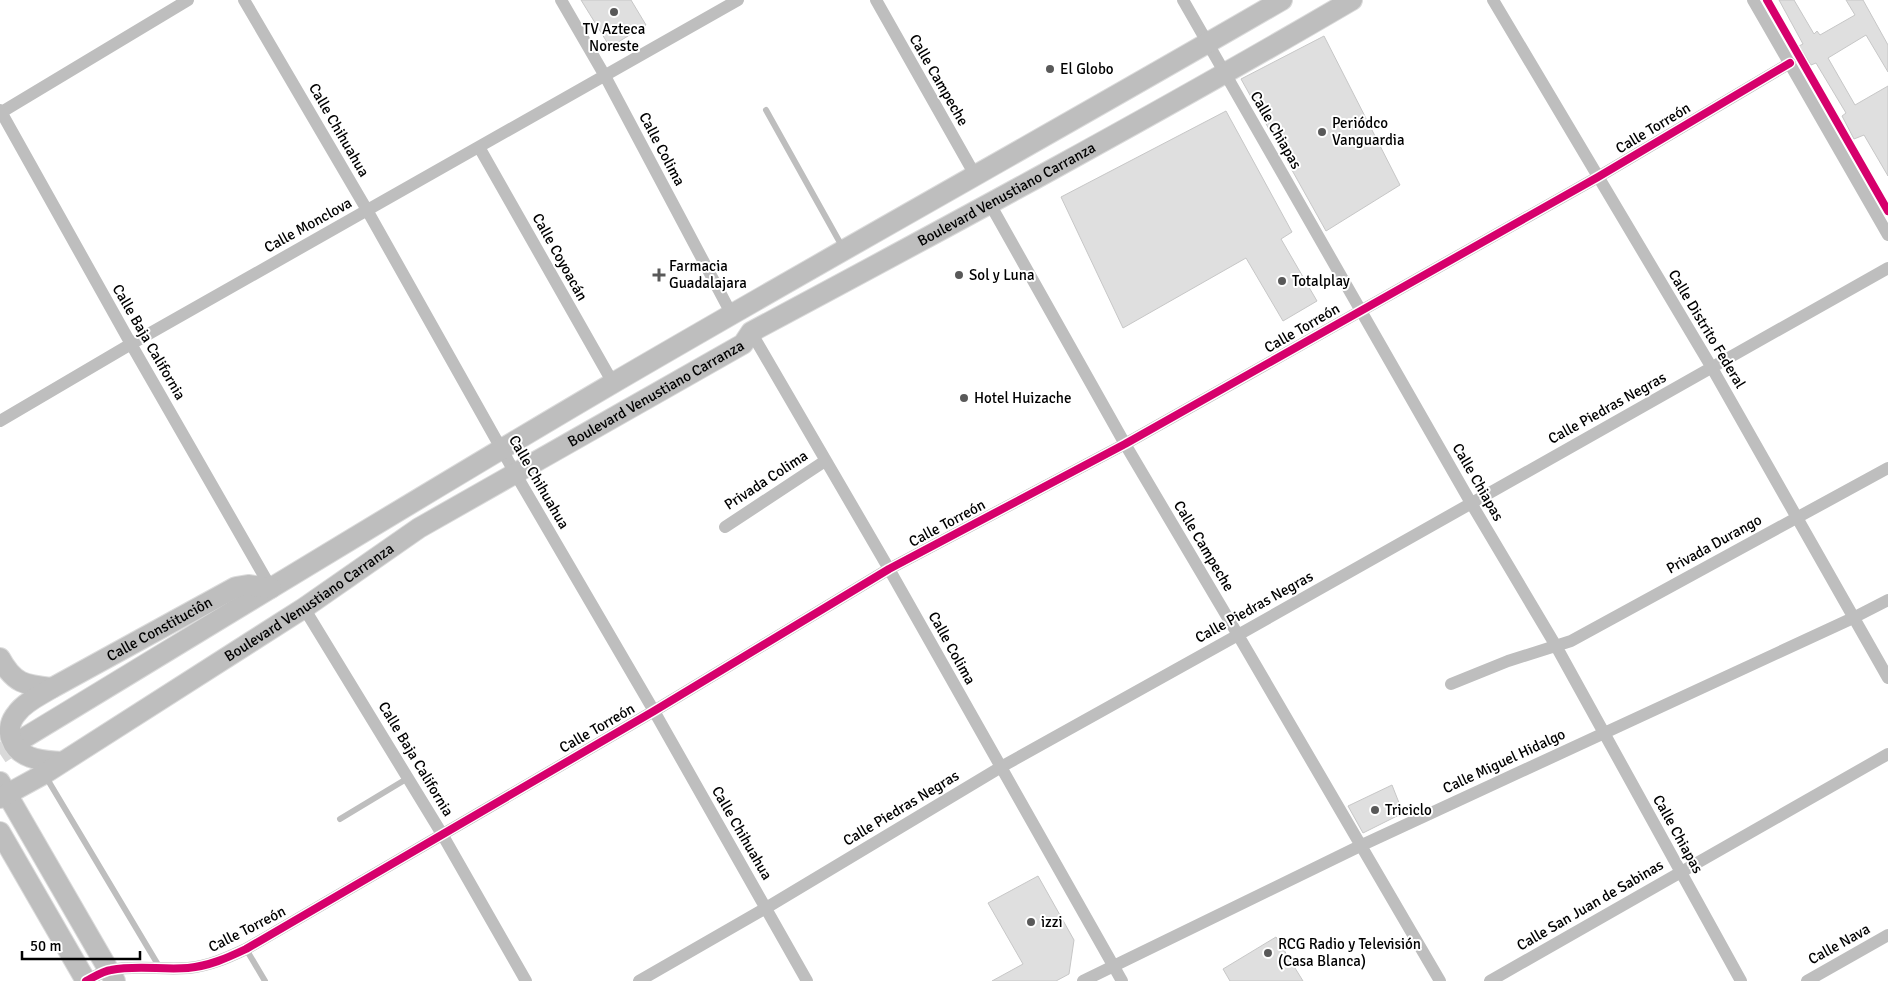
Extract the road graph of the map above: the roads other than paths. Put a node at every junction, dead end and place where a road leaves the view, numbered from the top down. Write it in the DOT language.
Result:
graph roads {
  1 [pos="188,0"];
  2 [pos="244,0"];
  3 [pos="561,0"];
  4 [pos="738,0"];
  5 [pos="876,0"];
  6 [pos="1183,0"];
  7 [pos="1282,0"];
  8 [pos="1352,0"];
  9 [pos="1493,0"];
  10 [pos="1753,0"];
  11 [pos="1208,43"];
  12 [pos="1790,63"];
  13 [pos="1225,74"];
  14 [pos="605,76"];
  15 [pos="766,110"];
  16 [pos="0,112"];
  17 [pos="479,147"];
  18 [pos="975,175"];
  19 [pos="1598,177"];
  20 [pos="990,204"];
  21 [pos="367,210"];
  22 [pos="1888,234"];
  23 [pos="843,249"];
  24 [pos="1888,268"];
  25 [pos="1361,310"];
  26 [pos="732,315"];
  27 [pos="750,332"];
  28 [pos="131,344"];
  29 [pos="1712,368"];
  30 [pos="612,383"];
  31 [pos="0,421"];
  32 [pos="1125,444"];
  33 [pos="501,449"];
  34 [pos="826,461"];
  35 [pos="1888,468"];
  36 [pos="515,473"];
  37 [pos="1471,502"];
  38 [pos="1796,517"];
  39 [pos="724,527"];
  40 [pos="889,569"];
  41 [pos="271,588"];
  42 [pos="1888,600"];
  43 [pos="304,608"];
  44 [pos="1853,618"];
  45 [pos="1238,635"];
  46 [pos="1556,646"];
  47 [pos="0,658"];
  48 [pos="1888,678"];
  49 [pos="1451,684"];
  50 [pos="52,688"];
  51 [pos="654,711"];
  52 [pos="1603,733"];
  53 [pos="24,738"];
  54 [pos="1888,754"];
  55 [pos="61,762"];
  56 [pos="1001,767"];
  57 [pos="44,774"];
  58 [pos="408,778"];
  59 [pos="2,791"];
  60 [pos="340,819"];
  61 [pos="0,832"];
  62 [pos="442,834"];
  63 [pos="1360,846"];
  64 [pos="1680,872"];
  65 [pos="766,908"];
  66 [pos="1888,935"];
  67 [pos="246,949"];
  68 [pos="1113,965"];
  69 [pos="160,969"];
  70 [pos="112,975"];
  71 [pos="86,981"];
  72 [pos="264,981"];
  73 [pos="526,981"];
  74 [pos="639,981"];
  75 [pos="807,981"];
  76 [pos="1082,981"];
  77 [pos="1122,981"];
  78 [pos="1440,981"];
  79 [pos="1490,981"];
  80 [pos="1742,981"];
  81 [pos="1806,981"];
  1 -- 16 [label="street"];
  2 -- 21 [label="street, Calle Chihuahua"];
  3 -- 14 [label="street, Calle Colima"];
  4 -- 14 [label="street, Calle Monclova"];
  5 -- 18 [label="street, Calle Campeche"];
  6 -- 11 [label="street, Calle Chiapas"];
  7 -- 11 [label="main road, Boulevard Venustiano Carranza"];
  8 -- 13 [label="main road, Boulevard Venustiano Carranza"];
  9 -- 19 [label="street, Calle Distrito Federal"];
  10 -- 12 [label="street"];
  11 -- 13 [label="street, Calle Chiapas"];
  11 -- 18 [label="main road, Boulevard Venustiano Carranza"];
  12 -- 19 [label="street, Calle Torreón"];
  12 -- 22 [label="street"];
  13 -- 20 [label="main road, Boulevard Venustiano Carranza"];
  13 -- 25 [label="street, Calle Chiapas"];
  14 -- 17 [label="street, Calle Monclova"];
  14 -- 26 [label="street, Calle Colima"];
  15 -- 23 [label="lane"];
  16 -- 28 [label="street, Calle Baja California"];
  17 -- 21 [label="street, Calle Monclova"];
  17 -- 30 [label="street, Calle Coyoacán"];
  18 -- 23 [label="main road, Boulevard Venustiano Carranza"];
  19 -- 25 [label="street, Calle Torreón"];
  19 -- 29 [label="street, Calle Distrito Federal"];
  20 -- 27 [label="main road, Boulevard Venustiano Carranza"];
  20 -- 32 [label="street, Calle Campeche"];
  21 -- 28 [label="street, Calle Monclova"];
  21 -- 33 [label="street, Calle Chihuahua"];
  23 -- 26 [label="main road, Boulevard Venustiano Carranza"];
  24 -- 29 [label="street, Calle Piedras Negras"];
  25 -- 32 [label="street, Calle Torreón"];
  25 -- 37 [label="street, Calle Chiapas"];
  26 -- 30 [label="main road, Boulevard Venustiano Carranza"];
  27 -- 34 [label="street, Calle Colima"];
  27 -- 36 [label="main road, Boulevard Venustiano Carranza"];
  28 -- 31 [label="street, Calle Monclova"];
  28 -- 41 [label="street, Calle Baja California"];
  29 -- 37 [label="street, Calle Piedras Negras"];
  29 -- 38 [label="street, Calle Distrito Federal"];
  30 -- 33 [label="main road, Boulevard Venustiano Carranza"];
  32 -- 40 [label="street, Calle Torreón"];
  32 -- 45 [label="street, Calle Campeche"];
  33 -- 36 [label="street, Calle Chihuahua"];
  33 -- 41 [label="main road, Boulevard Venustiano Carranza"];
  34 -- 39 [label="street, Privada Colima"];
  34 -- 40 [label="street, Calle Colima"];
  35 -- 38 [label="street, Privada Durango"];
  36 -- 43 [label="main road, Boulevard Venustiano Carranza"];
  36 -- 51 [label="street, Calle Chihuahua"];
  37 -- 45 [label="street, Calle Piedras Negras"];
  37 -- 46 [label="street, Calle Chiapas"];
  38 -- 44 [label="street, Calle Distrito Federal"];
  38 -- 46 [label="street, Privada Durango"];
  40 -- 51 [label="street, Calle Torreón"];
  40 -- 56 [label="street, Calle Colima"];
  41 -- 50 [label="main road, Calle Constituciôn"];
  41 -- 53 [label="main road, Boulevard Venustiano Carranza"];
  42 -- 44 [label="street, Calle Miguel Hidalgo"];
  43 -- 55 [label="main road, Boulevard Venustiano Carranza"];
  43 -- 58 [label="street, Calle Baja California"];
  44 -- 48 [label="street, Calle Distrito Federal"];
  44 -- 52 [label="street, Calle Miguel Hidalgo"];
  45 -- 56 [label="street, Calle Piedras Negras"];
  45 -- 63 [label="street, Calle Campeche"];
  46 -- 49 [label="street, Privada Durango"];
  46 -- 52 [label="street, Calle Chiapas"];
  47 -- 50 [label="main road"];
  50 -- 55 [label="main road, Calle Constituciôn"];
  51 -- 62 [label="street, Calle Torreón"];
  51 -- 65 [label="street, Calle Chihuahua"];
  52 -- 63 [label="street, Calle Miguel Hidalgo"];
  52 -- 64 [label="street, Calle Chiapas"];
  54 -- 64 [label="street, Calle San Juan de Sabinas"];
  55 -- 57 [label="main road, Boulevard Venustiano Carranza"];
  56 -- 65 [label="street, Calle Piedras Negras"];
  56 -- 68 [label="street, Calle Colima"];
  57 -- 59 [label="main road, Boulevard Venustiano Carranza"];
  57 -- 69 [label="lane"];
  58 -- 60 [label="lane"];
  58 -- 62 [label="street, Calle Baja California"];
  59 -- 70 [label="main road"];
  61 -- 71 [label="main road"];
  62 -- 67 [label="street, Calle Torreón"];
  62 -- 73 [label="street, Calle Baja California"];
  63 -- 68 [label="street, Calle Miguel Hidalgo"];
  63 -- 78 [label="street, Calle Campeche"];
  64 -- 79 [label="street, Calle San Juan de Sabinas"];
  64 -- 80 [label="street, Calle Chiapas"];
  65 -- 74 [label="street, Calle Piedras Negras"];
  65 -- 75 [label="street, Calle Chihuahua"];
  66 -- 81 [label="street, Calle Nava"];
  67 -- 69 [label="street, Calle Torreón"];
  67 -- 72 [label="lane"];
  68 -- 76 [label="street, Calle Miguel Hidalgo"];
  68 -- 77 [label="street, Calle Colima"];
  69 -- 70 [label="street, Calle Torreón"];
  70 -- 71 [label="street"];
}
